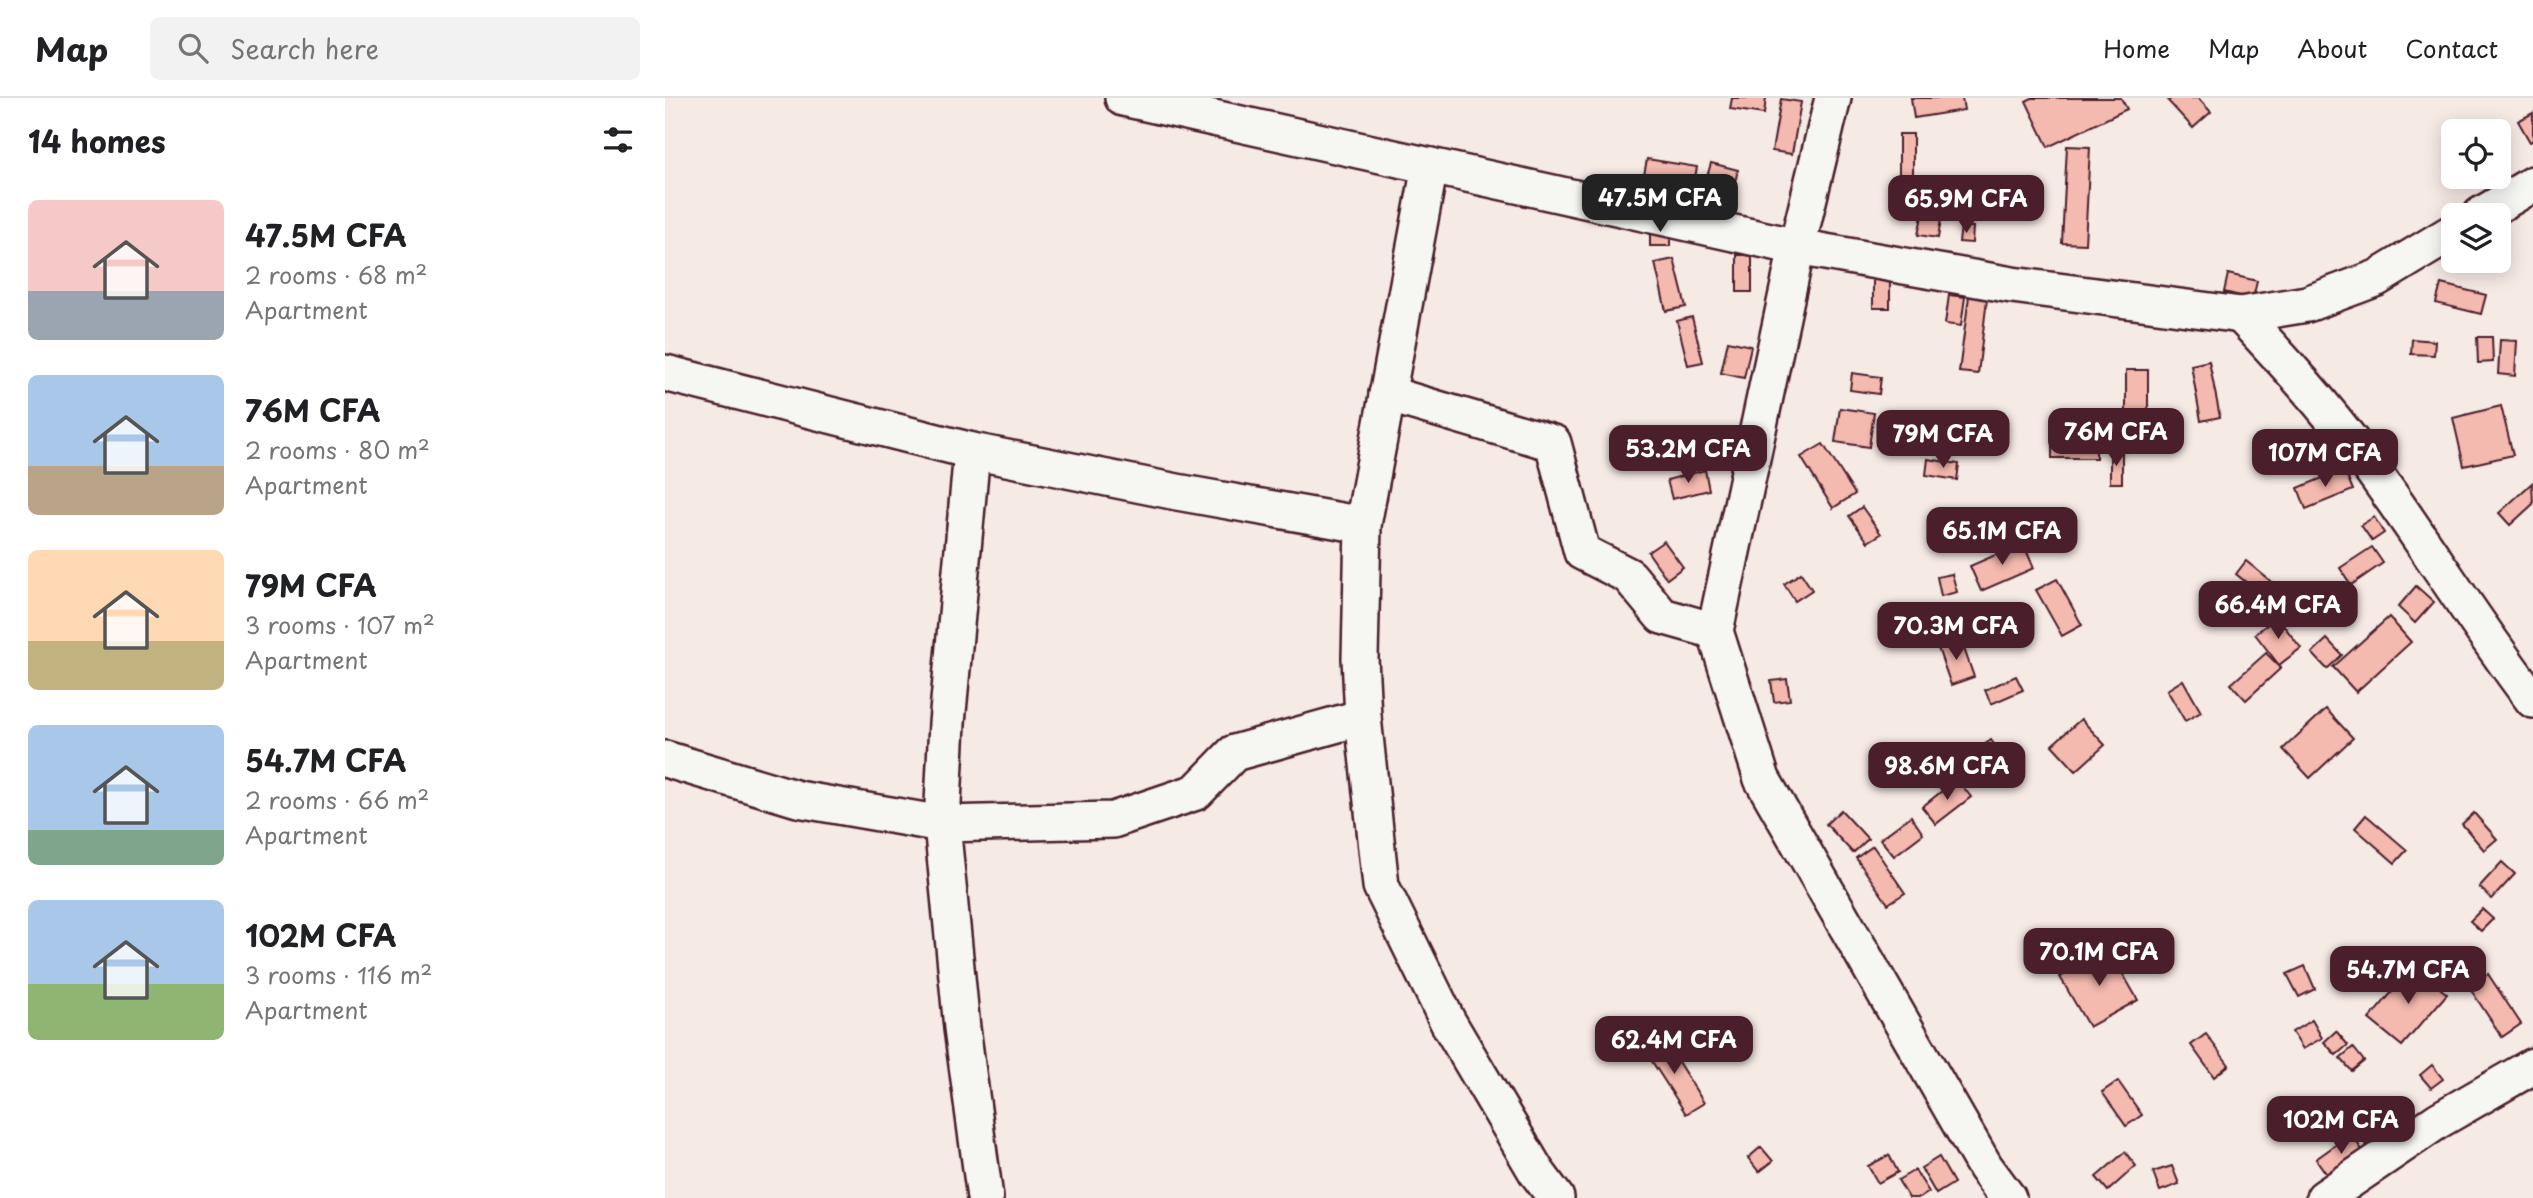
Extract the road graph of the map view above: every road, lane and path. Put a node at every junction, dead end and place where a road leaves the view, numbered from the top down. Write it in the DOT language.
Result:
graph roads {
  1 [pos="1123,98"];
  2 [pos="1833,98"];
  3 [pos="1430,166"];
  4 [pos="2533,184"];
  5 [pos="2501,203"];
  6 [pos="2441,239"];
  7 [pos="1797,247"];
  8 [pos="2241,315"];
  9 [pos="665,373"];
  10 [pos="1387,394"];
  11 [pos="972,451"];
  12 [pos="1363,525"];
  13 [pos="1715,631"];
  14 [pos="2533,700"];
  15 [pos="1363,717"];
  16 [pos="665,759"];
  17 [pos="941,824"];
  18 [pos="2533,1066"];
  19 [pos="985,1198"];
  20 [pos="1556,1198"];
  21 [pos="2008,1198"];
  22 [pos="2323,1198"];
  1 -- 3 [label="street"];
  2 -- 7 [label="street"];
  3 -- 7 [label="street"];
  3 -- 10 [label="street"];
  4 -- 5 [label="street"];
  6 -- 8 [label="street"];
  7 -- 8 [label="street"];
  7 -- 13 [label="street"];
  8 -- 14 [label="street"];
  9 -- 11 [label="street"];
  10 -- 12 [label="street"];
  10 -- 13 [label="street"];
  11 -- 12 [label="street"];
  11 -- 17 [label="street"];
  12 -- 15 [label="street"];
  13 -- 21 [label="street"];
  15 -- 17 [label="street"];
  15 -- 20 [label="street"];
  16 -- 17 [label="street"];
  17 -- 19 [label="street"];
  18 -- 22 [label="street"];
}
